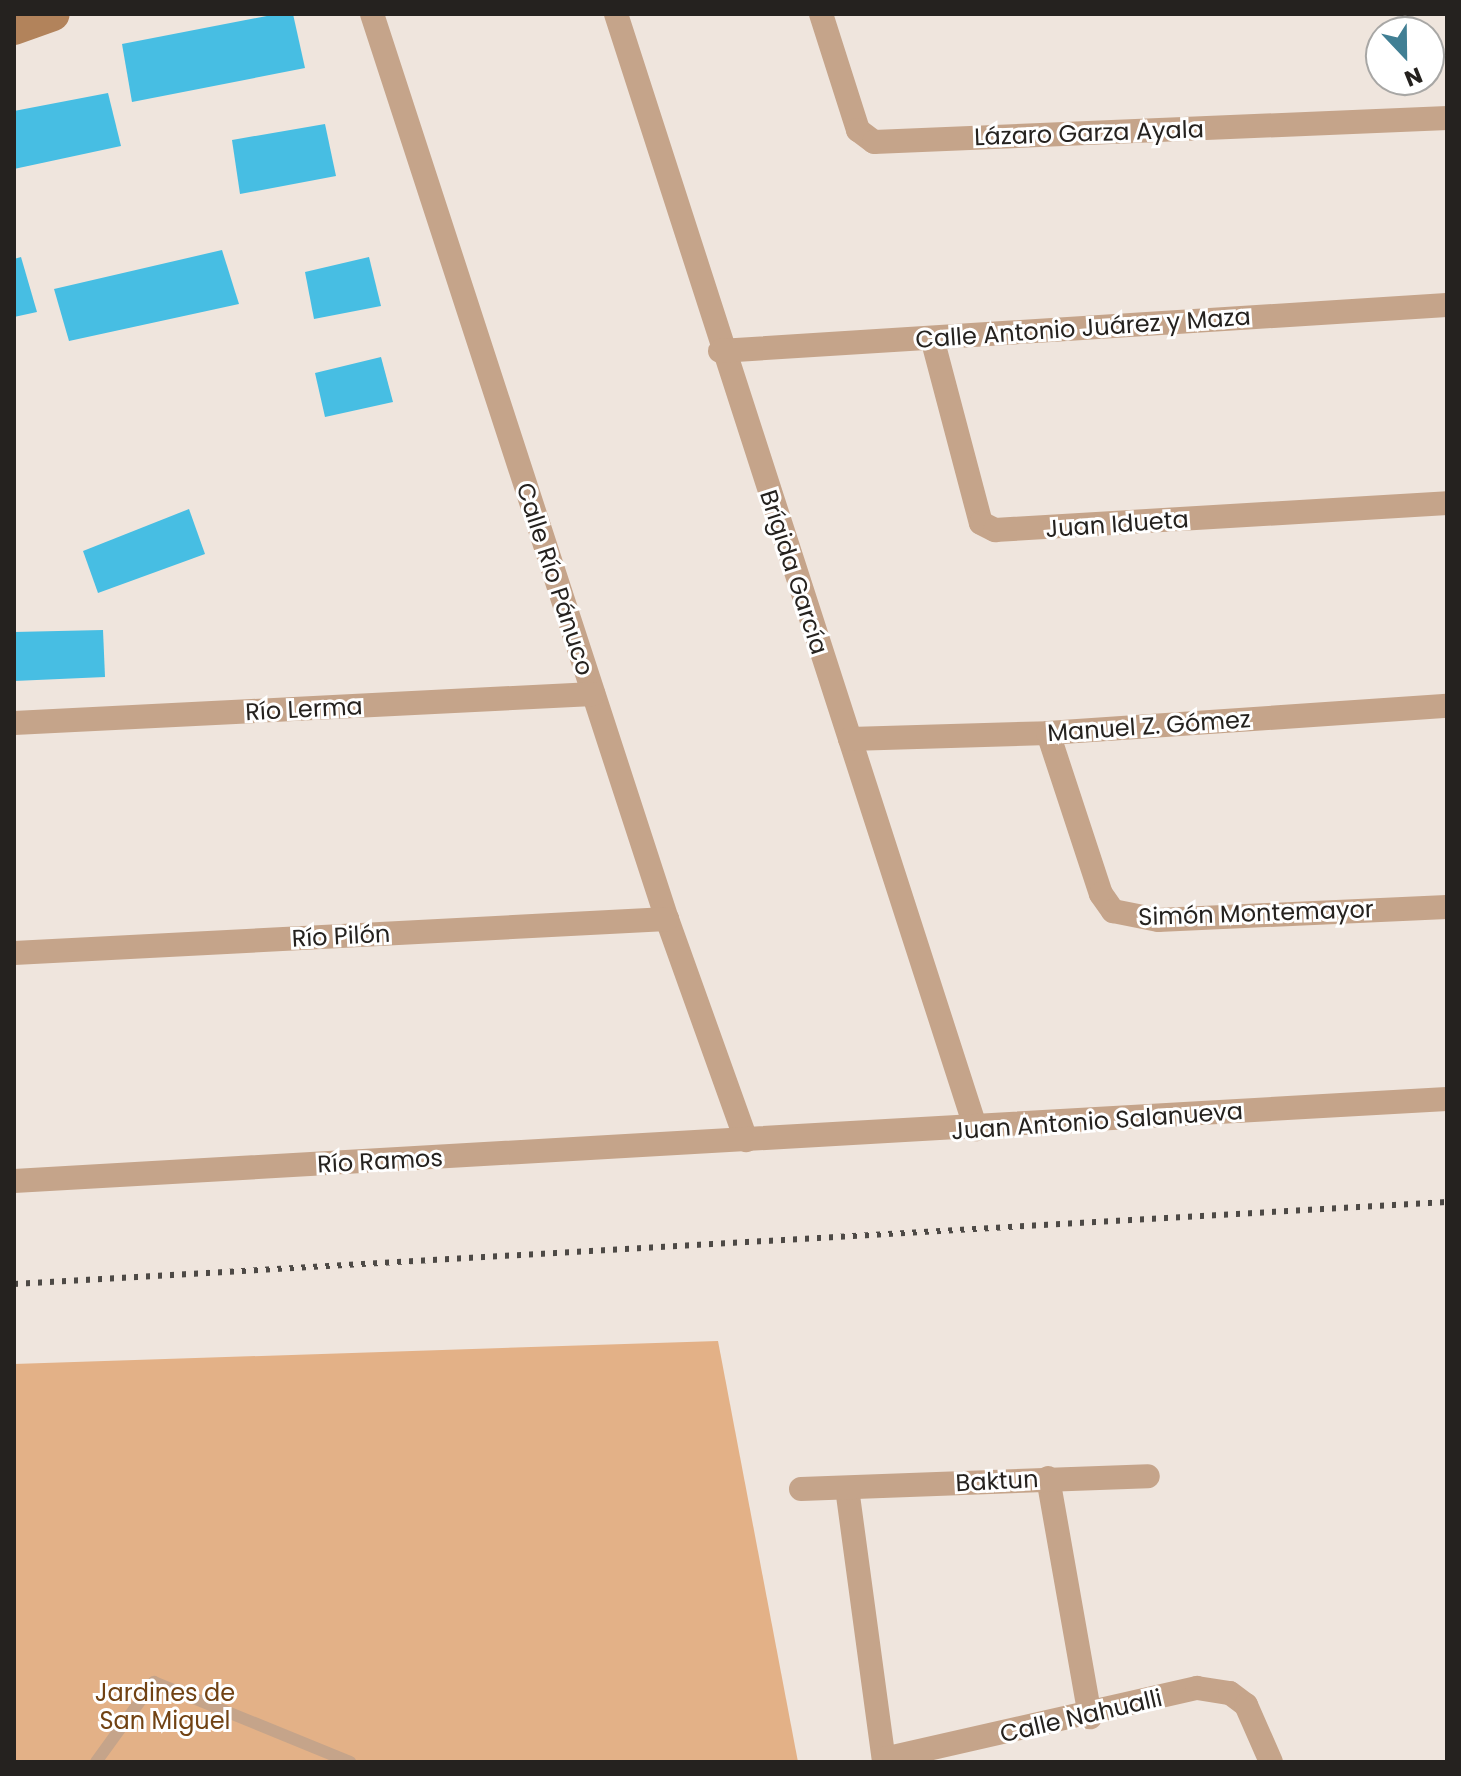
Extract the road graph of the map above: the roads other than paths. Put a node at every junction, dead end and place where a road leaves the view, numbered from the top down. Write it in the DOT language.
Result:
graph roads {
  1 [pos="53,14"];
  2 [pos="372,14"];
  3 [pos="616,14"];
  4 [pos="821,14"];
  5 [pos="14,28"];
  6 [pos="1447,118"];
  7 [pos="1447,305"];
  8 [pos="932,338"];
  9 [pos="720,351"];
  10 [pos="1447,503"];
  11 [pos="593,694"];
  12 [pos="1447,706"];
  13 [pos="14,723"];
  14 [pos="1048,733"];
  15 [pos="850,739"];
  16 [pos="1447,907"];
  17 [pos="667,919"];
  18 [pos="14,953"];
  19 [pos="1447,1099"];
  20 [pos="976,1129"];
  21 [pos="746,1140"];
  22 [pos="14,1181"];
  23 [pos="1148,1476"];
  24 [pos="1048,1478"];
  25 [pos="847,1488"];
  26 [pos="801,1489"];
  27 [pos="1090,1717"];
  28 [pos="884,1760"];
  29 [pos="96,1762"];
  30 [pos="350,1762"];
  31 [pos="1271,1762"];
  1 -- 5 [label="street"];
  2 -- 11 [label="street, Calle Río Pánuco"];
  3 -- 9 [label="street, Brígida García"];
  4 -- 6 [label="street, Lázaro Garza Ayala"];
  7 -- 8 [label="street, Calle Antonio Juárez y Maza"];
  8 -- 9 [label="street, Calle Antonio Juárez y Maza"];
  8 -- 10 [label="street, Juan Idueta"];
  9 -- 15 [label="street, Brígida García"];
  11 -- 13 [label="street, Río Lerma"];
  11 -- 17 [label="street, Calle Río Pánuco"];
  12 -- 14 [label="street, Manuel Z. Gómez"];
  14 -- 15 [label="street, Manuel Z. Gómez"];
  14 -- 16 [label="street, Simón Montemayor"];
  15 -- 20 [label="street, Brígida García"];
  17 -- 18 [label="street, Río Pilón"];
  17 -- 21 [label="street, Calle Río Pánuco"];
  19 -- 20 [label="street, Juan Antonio Salanueva"];
  20 -- 21 [label="street, Juan Antonio Salanueva"];
  21 -- 22 [label="street, Río Ramos"];
  23 -- 24 [label="street, Baktun"];
  24 -- 25 [label="street, Baktun"];
  24 -- 27 [label="street"];
  25 -- 26 [label="street, Baktun"];
  25 -- 28 [label="street"];
  27 -- 28 [label="street, Calle Nahualli"];
  27 -- 31 [label="street, Calle Nahualli"];
  29 -- 30 [label="lane"];
}
